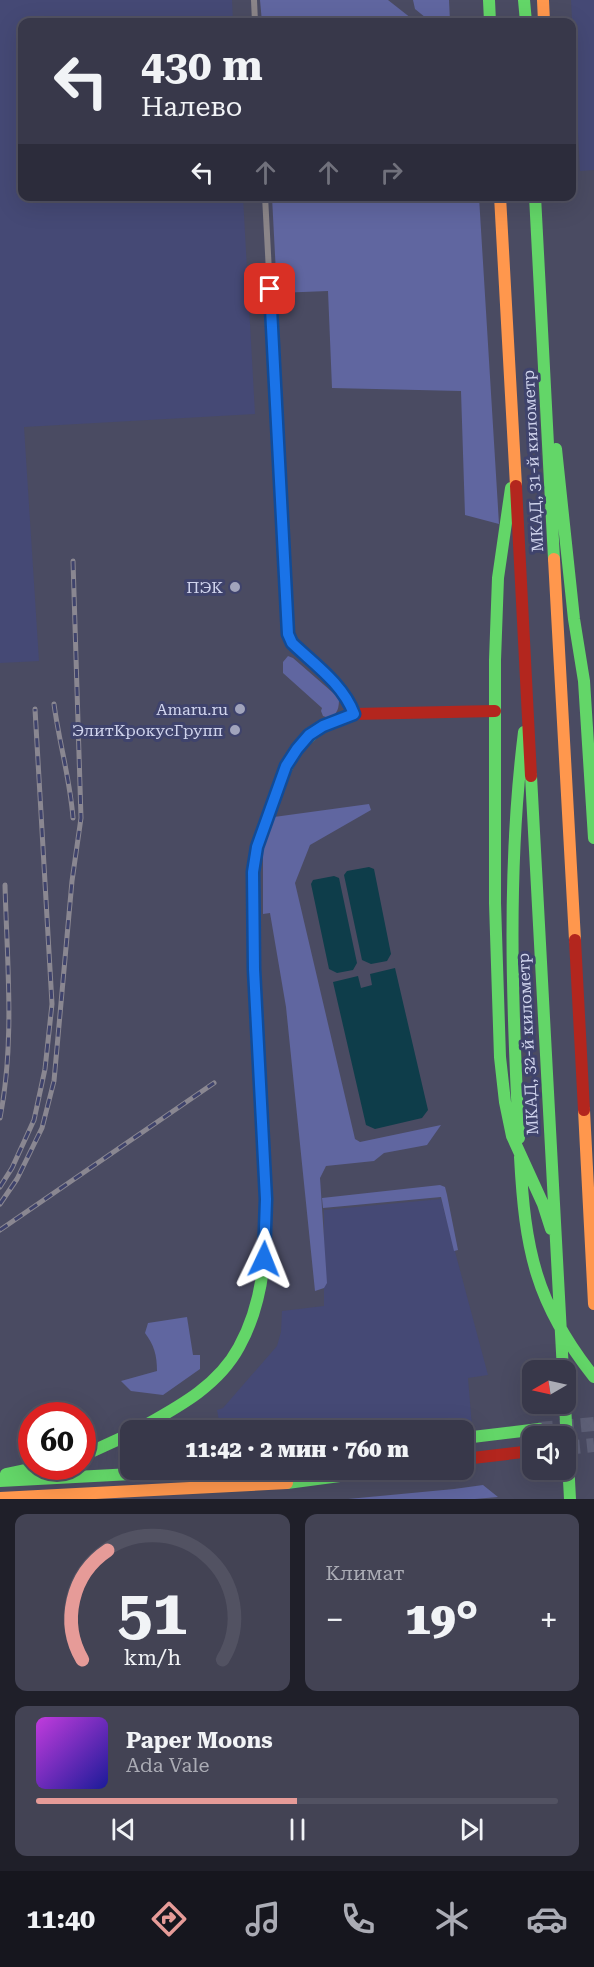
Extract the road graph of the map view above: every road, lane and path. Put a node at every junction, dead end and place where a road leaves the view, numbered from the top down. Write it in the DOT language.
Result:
graph roads {
  1 [pos="254,0"];
  2 [pos="489,0"];
  3 [pos="524,0"];
  4 [pos="543,0"];
  5 [pos="255,18"];
  6 [pos="490,18"];
  7 [pos="526,18"];
  8 [pos="544,18"];
  9 [pos="265,201"];
  10 [pos="500,201"];
  11 [pos="535,201"];
  12 [pos="542,201"];
  13 [pos="538,255"];
  14 [pos="542,318"];
  15 [pos="514,462"];
  16 [pos="495,711"];
  17 [pos="354,714"];
  18 [pos="527,715"];
  19 [pos="594,838"];
  20 [pos="557,1253"];
  21 [pos="594,1304"];
  22 [pos="562,1360"];
  23 [pos="594,1377"];
  24 [pos="565,1414"];
  25 [pos="154,1420"];
  26 [pos="522,1431"];
  27 [pos="474,1437"];
  28 [pos="120,1439"];
  29 [pos="96,1450"];
  30 [pos="522,1452"];
  31 [pos="474,1458"];
  32 [pos="18,1471"];
  33 [pos="0,1475"];
  34 [pos="120,1475"];
  35 [pos="311,1480"];
  36 [pos="0,1481"];
  37 [pos="0,1498"];
  38 [pos="570,1499"];
  1 -- 5 [label="street"];
  2 -- 6 [label="main road"];
  3 -- 7 [label="main road"];
  4 -- 8 [label="main road"];
  9 -- 17 [label="street"];
  10 -- 15 [label="main road, МКАД, 31-й километр"];
  11 -- 13 [label="main road, МКАД, 31-й километр"];
  12 -- 13 [label="main road"];
  13 -- 14 [label="main road, МКАД, 31-й километр"];
  14 -- 19 [label="main road"];
  14 -- 21 [label="main road, МКАД, 31-й километр"];
  15 -- 16 [label="main road"];
  15 -- 18 [label="main road, МКАД, 31-й километр"];
  16 -- 17 [label="main road"];
  16 -- 20 [label="main road"];
  17 -- 25 [label="main road"];
  18 -- 20 [label="main road, МКАД, 32-й километр"];
  18 -- 23 [label="main road"];
  20 -- 22 [label="main road, МКАД, 32-й километр"];
  24 -- 38 [label="main road"];
  26 -- 27 [label="main road"];
  28 -- 29 [label="main road"];
  30 -- 31 [label="main road"];
  32 -- 33 [label="main road"];
  34 -- 36 [label="main road"];
  35 -- 37 [label="main road"];
}
